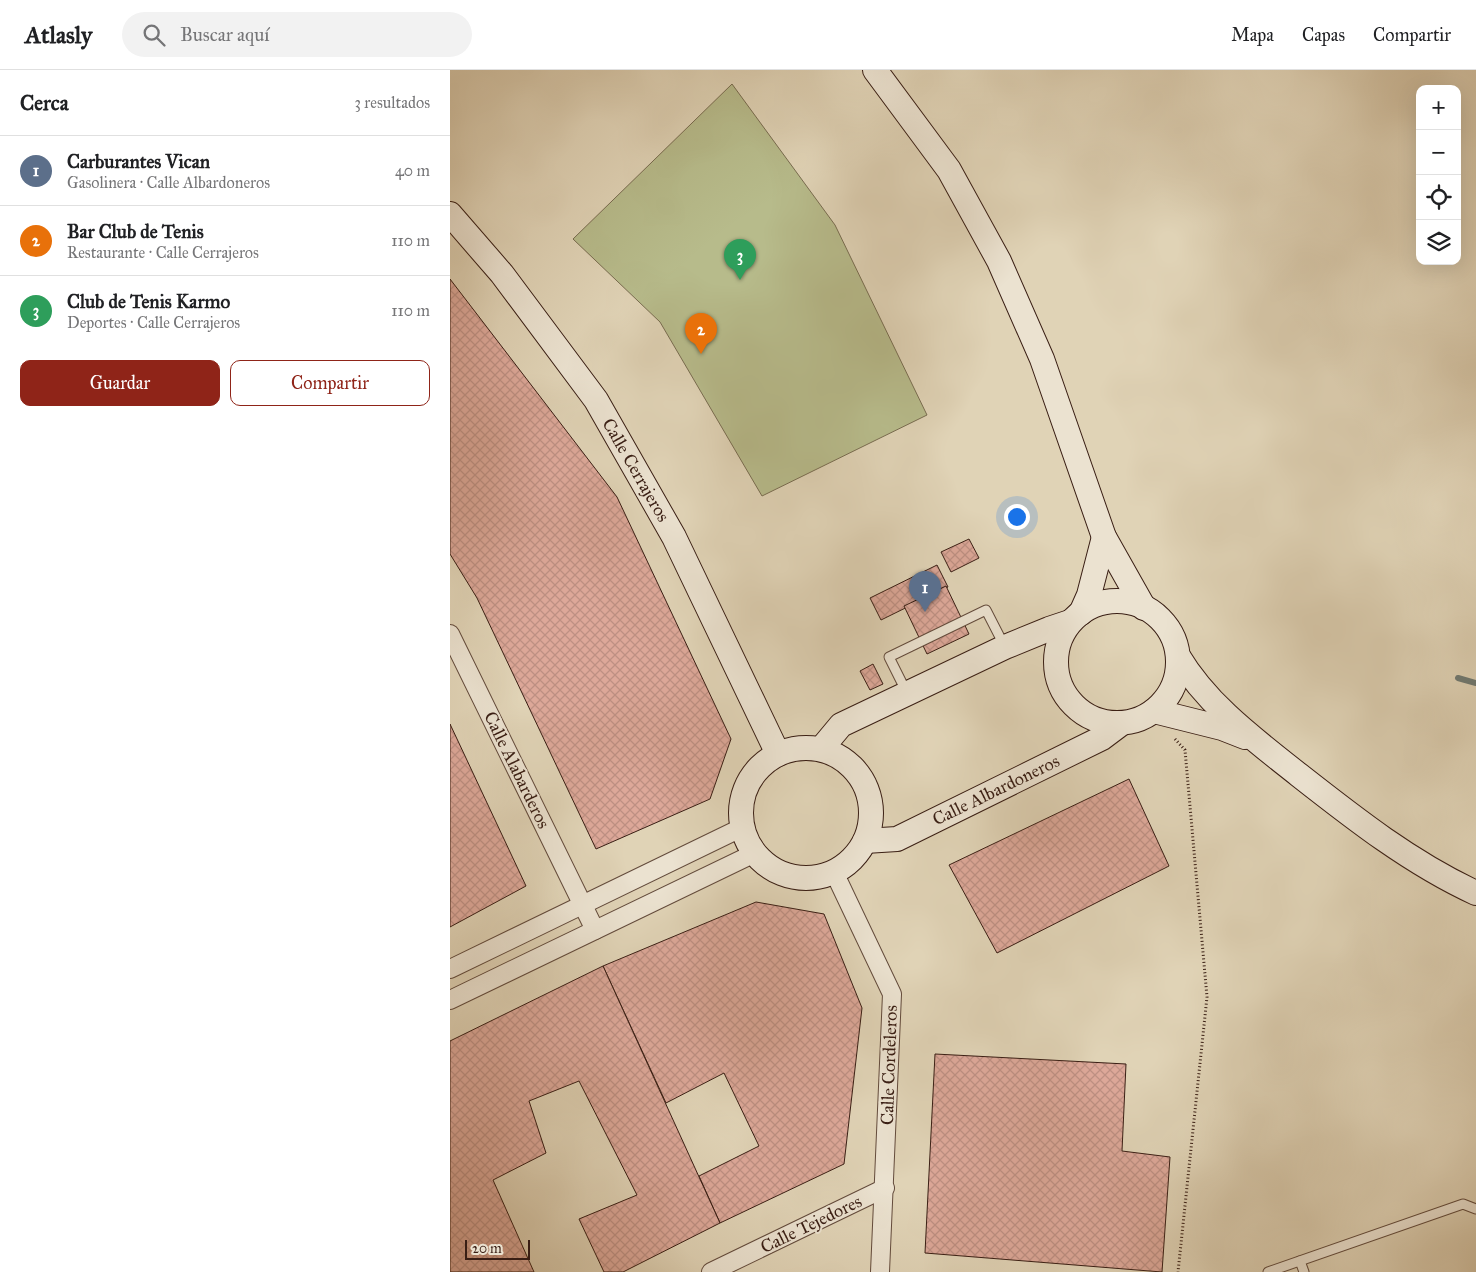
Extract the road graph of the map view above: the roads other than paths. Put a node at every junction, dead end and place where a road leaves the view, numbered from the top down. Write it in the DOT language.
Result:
graph roads {
  1 [pos="875,70"];
  2 [pos="450,214"];
  3 [pos="1104,537"];
  4 [pos="1144,608"];
  5 [pos="1075,618"];
  6 [pos="450,634"];
  7 [pos="1005,647"];
  8 [pos="1178,656"];
  9 [pos="907,694"];
  10 [pos="1152,712"];
  11 [pos="1122,723"];
  12 [pos="1256,741"];
  13 [pos="821,749"];
  14 [pos="778,754"];
  15 [pos="743,828"];
  16 [pos="865,841"];
  17 [pos="755,853"];
  18 [pos="834,872"];
  19 [pos="1476,893"];
  20 [pos="582,905"];
  21 [pos="595,930"];
  22 [pos="450,969"];
  23 [pos="450,1000"];
  24 [pos="885,1188"];
  25 [pos="1476,1209"];
  26 [pos="1300,1261"];
  27 [pos="711,1272"];
  28 [pos="880,1272"];
  29 [pos="1268,1272"];
  30 [pos="1304,1272"];
  1 -- 3 [label="street"];
  2 -- 14 [label="street, Calle Cerrajeros"];
  3 -- 4 [label="street"];
  3 -- 5 [label="street"];
  4 -- 5 [label="street"];
  4 -- 8 [label="street"];
  5 -- 7 [label="street"];
  5 -- 11 [label="street"];
  6 -- 20 [label="street, Calle Alabarderos"];
  7 -- 9 [label="street"];
  7 -- 9 [label="lane"];
  8 -- 10 [label="street"];
  8 -- 12 [label="street"];
  9 -- 13 [label="street"];
  10 -- 11 [label="street"];
  10 -- 12 [label="street"];
  11 -- 16 [label="street, Calle Albardoneros"];
  12 -- 19 [label="street"];
  13 -- 14 [label="street"];
  13 -- 16 [label="street"];
  14 -- 15 [label="street"];
  15 -- 17 [label="street"];
  15 -- 20 [label="street"];
  16 -- 18 [label="street"];
  17 -- 18 [label="street"];
  17 -- 21 [label="street"];
  18 -- 24 [label="street, Calle Cordeleros"];
  20 -- 21 [label="street"];
  20 -- 22 [label="street"];
  21 -- 23 [label="street"];
  24 -- 27 [label="street, Calle Tejedores"];
  24 -- 28 [label="street, Calle Cordeleros"];
  25 -- 26 [label="lane"];
  26 -- 29 [label="lane"];
  26 -- 30 [label="lane"];
}
